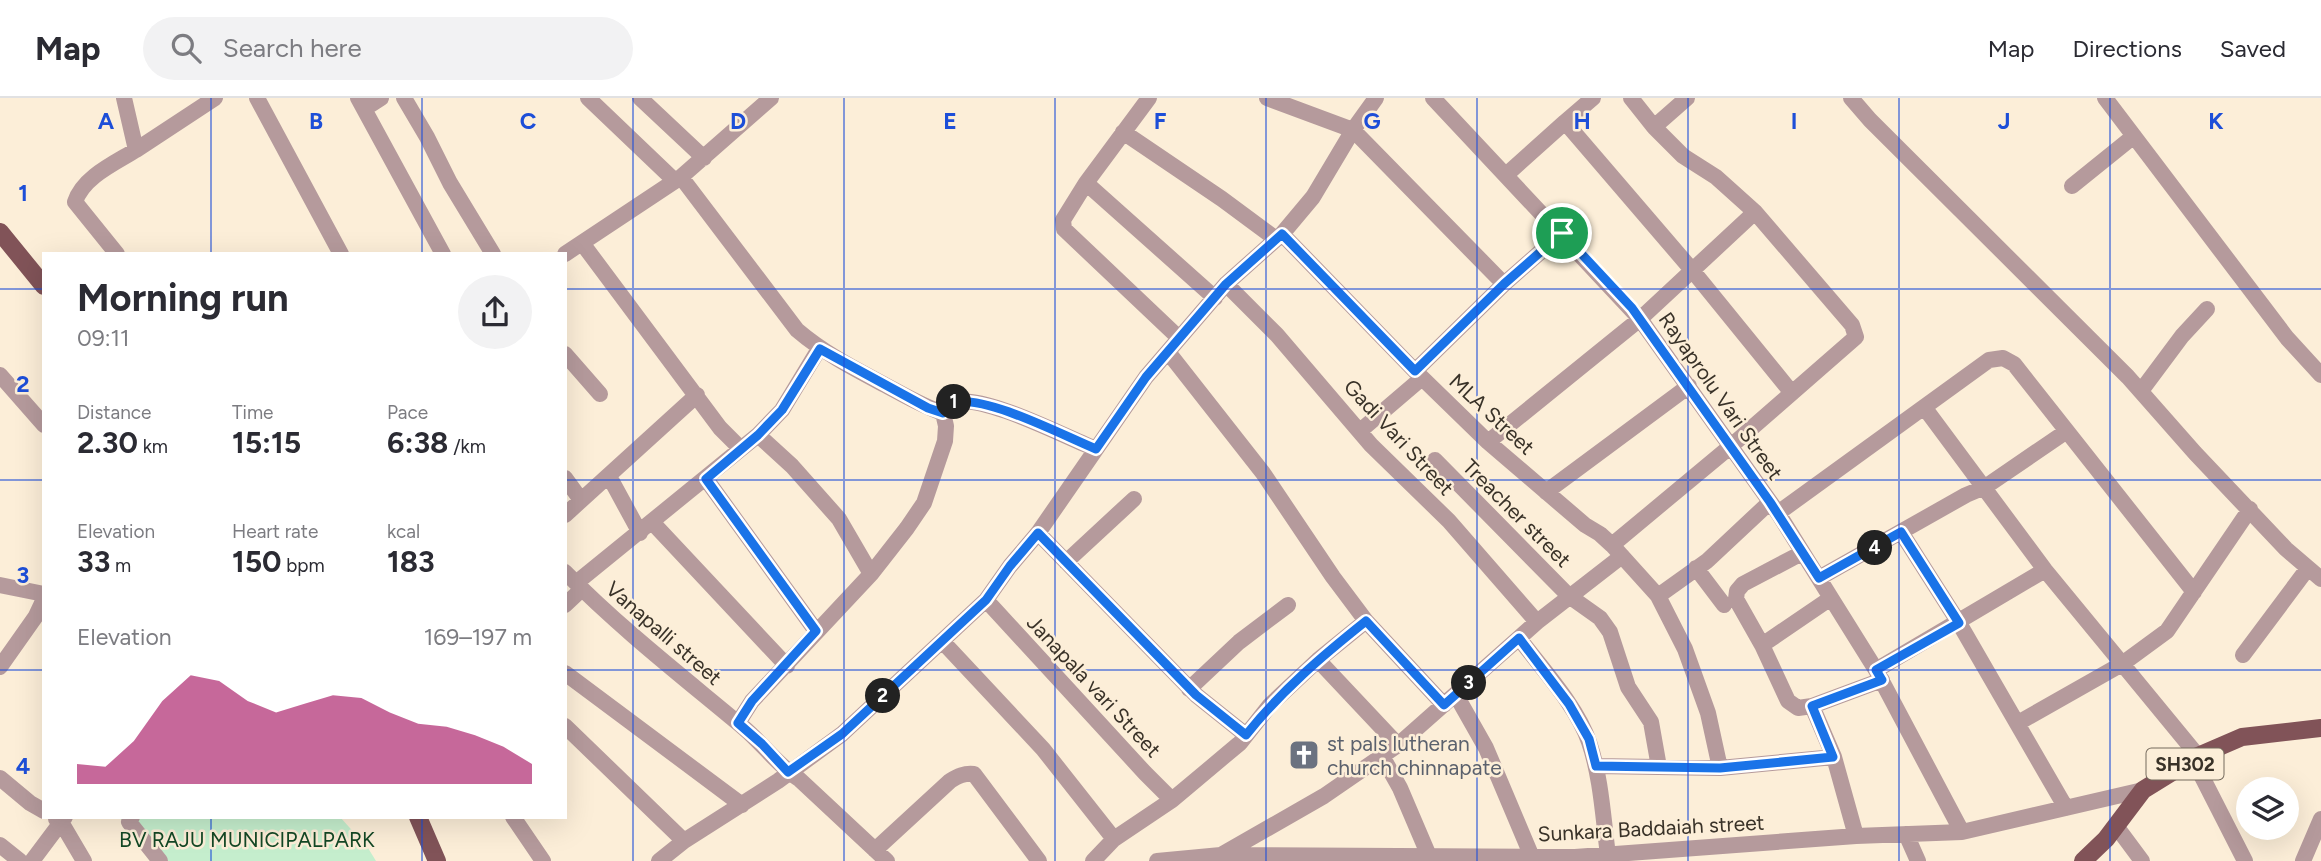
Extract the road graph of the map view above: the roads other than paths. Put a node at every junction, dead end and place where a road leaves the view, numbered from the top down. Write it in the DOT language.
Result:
graph roads {
  1 [pos="124,98"];
  2 [pos="215,98"];
  3 [pos="257,98"];
  4 [pos="381,98"];
  5 [pos="404,98"];
  6 [pos="588,98"];
  7 [pos="640,98"];
  8 [pos="771,98"];
  9 [pos="1149,98"];
  10 [pos="1267,98"];
  11 [pos="1376,98"];
  12 [pos="1433,98"];
  13 [pos="1593,98"];
  14 [pos="1631,98"];
  15 [pos="1687,98"];
  16 [pos="1851,98"];
  17 [pos="2105,98"];
  18 [pos="361,103"];
  19 [pos="1565,122"];
  20 [pos="1654,127"];
  21 [pos="1353,130"];
  22 [pos="1123,132"];
  23 [pos="2134,136"];
  24 [pos="136,150"];
  25 [pos="704,158"];
  26 [pos="1506,175"];
  27 [pos="678,179"];
  28 [pos="1086,183"];
  29 [pos="2072,186"];
  30 [pos="1755,212"];
  31 [pos="0,232"];
  32 [pos="1562,233"];
  33 [pos="1279,236"];
  34 [pos="582,243"];
  35 [pos="115,252"];
  36 [pos="340,252"];
  37 [pos="442,252"];
  38 [pos="492,252"];
  39 [pos="567,253"];
  40 [pos="1692,271"];
  41 [pos="42,284"];
  42 [pos="1226,284"];
  43 [pos="1504,284"];
  44 [pos="1214,298"];
  45 [pos="2207,309"];
  46 [pos="1640,319"];
  47 [pos="1180,338"];
  48 [pos="820,349"];
  49 [pos="1168,352"];
  50 [pos="567,356"];
  51 [pos="0,375"];
  52 [pos="1418,375"];
  53 [pos="2321,375"];
  54 [pos="1689,386"];
  55 [pos="2141,391"];
  56 [pos="1792,393"];
  57 [pos="600,394"];
  58 [pos="697,395"];
  59 [pos="1924,407"];
  60 [pos="943,413"];
  61 [pos="42,423"];
  62 [pos="1360,431"];
  63 [pos="2067,431"];
  64 [pos="758,435"];
  65 [pos="1488,442"];
  66 [pos="1731,446"];
  67 [pos="740,448"];
  68 [pos="1096,449"];
  69 [pos="1435,460"];
  70 [pos="609,476"];
  71 [pos="706,479"];
  72 [pos="567,481"];
  73 [pos="1985,487"];
  74 [pos="1546,492"];
  75 [pos="1134,499"];
  76 [pos="581,500"];
  77 [pos="1774,508"];
  78 [pos="2250,509"];
  79 [pos="567,512"];
  80 [pos="646,528"];
  81 [pos="1901,532"];
  82 [pos="1038,533"];
  83 [pos="1617,550"];
  84 [pos="1802,553"];
  85 [pos="1066,562"];
  86 [pos="1696,568"];
  87 [pos="2308,568"];
  88 [pos="2045,570"];
  89 [pos="871,573"];
  90 [pos="1819,578"];
  91 [pos="2321,579"];
  92 [pos="574,581"];
  93 [pos="0,584"];
  94 [pos="2194,593"];
  95 [pos="42,596"];
  96 [pos="1569,596"];
  97 [pos="1658,596"];
  98 [pos="1831,598"];
  99 [pos="567,600"];
  100 [pos="986,600"];
  101 [pos="42,602"];
  102 [pos="1724,605"];
  103 [pos="1288,606"];
  104 [pos="1366,621"];
  105 [pos="1537,622"];
  106 [pos="1959,623"];
  107 [pos="816,631"];
  108 [pos="1519,638"];
  109 [pos="942,641"];
  110 [pos="1762,645"];
  111 [pos="2243,654"];
  112 [pos="1318,660"];
  113 [pos="2122,664"];
  114 [pos="787,666"];
  115 [pos="0,667"];
  116 [pos="567,674"];
  117 [pos="1879,675"];
  118 [pos="1189,689"];
  119 [pos="1450,700"];
  120 [pos="1812,706"];
  121 [pos="738,723"];
  122 [pos="2018,723"];
  123 [pos="567,728"];
  124 [pos="2320,731"];
  125 [pos="1246,735"];
  126 [pos="1398,745"];
  127 [pos="1382,757"];
  128 [pos="1833,757"];
  129 [pos="2196,757"];
  130 [pos="1596,766"];
  131 [pos="1659,767"];
  132 [pos="1720,768"];
  133 [pos="788,772"];
  134 [pos="0,778"];
  135 [pos="2143,790"];
  136 [pos="1172,800"];
  137 [pos="742,805"];
  138 [pos="2066,808"];
  139 [pos="42,810"];
  140 [pos="2321,818"];
  141 [pos="131,819"];
  142 [pos="419,819"];
  143 [pos="514,819"];
  144 [pos="60,820"];
  145 [pos="2116,826"];
  146 [pos="1962,832"];
  147 [pos="1906,834"];
  148 [pos="1856,836"];
  149 [pos="1114,839"];
  150 [pos="684,841"];
  151 [pos="0,845"];
  152 [pos="1222,855"];
  153 [pos="1608,855"];
  154 [pos="881,856"];
  155 [pos="1429,856"];
  156 [pos="1532,857"];
  157 [pos="669,858"];
  158 [pos="1254,858"];
  159 [pos="1348,858"];
  160 [pos="1395,858"];
  161 [pos="1458,859"];
  162 [pos="20,861"];
  163 [pos="32,861"];
  164 [pos="84,861"];
  165 [pos="160,861"];
  166 [pos="437,861"];
  167 [pos="542,861"];
  168 [pos="1039,861"];
  169 [pos="1093,861"];
  170 [pos="1157,861"];
  171 [pos="1918,861"];
  172 [pos="2082,861"];
  173 [pos="2142,861"];
  174 [pos="2245,861"];
  175 [pos="2303,861"];
  1 -- 24 [label="street"];
  2 -- 24 [label="street"];
  3 -- 36 [label="street"];
  4 -- 18 [label="street"];
  5 -- 38 [label="street"];
  6 -- 27 [label="street"];
  7 -- 25 [label="street"];
  8 -- 25 [label="street"];
  9 -- 22 [label="street"];
  10 -- 21 [label="street"];
  11 -- 21 [label="street"];
  12 -- 26 [label="street, Rayaprolu Vari Street"];
  13 -- 19 [label="street"];
  14 -- 20 [label="street"];
  15 -- 20 [label="street"];
  16 -- 55 [label="street"];
  17 -- 23 [label="street"];
  18 -- 37 [label="street"];
  19 -- 26 [label="street"];
  19 -- 40 [label="street"];
  20 -- 30 [label="street"];
  21 -- 33 [label="street"];
  21 -- 43 [label="street"];
  22 -- 28 [label="street"];
  22 -- 33 [label="street, MLA Street"];
  23 -- 29 [label="street"];
  23 -- 53 [label="street"];
  24 -- 35 [label="street"];
  25 -- 27 [label="street"];
  26 -- 32 [label="street, Rayaprolu Vari Street"];
  27 -- 34 [label="street"];
  27 -- 48 [label="street"];
  28 -- 44 [label="street"];
  28 -- 47 [label="street"];
  30 -- 40 [label="street"];
  30 -- 56 [label="street"];
  31 -- 41 [label="main road"];
  32 -- 43 [label="street"];
  32 -- 46 [label="street, Rayaprolu Vari Street"];
  33 -- 42 [label="street"];
  33 -- 52 [label="street, MLA Street"];
  34 -- 39 [label="street"];
  34 -- 58 [label="street"];
  40 -- 46 [label="street"];
  40 -- 56 [label="street"];
  42 -- 44 [label="street"];
  42 -- 62 [label="street, Gadi Vari Street"];
  43 -- 52 [label="street"];
  44 -- 47 [label="street"];
  45 -- 55 [label="street"];
  46 -- 54 [label="street, Rayaprolu Vari Street"];
  46 -- 65 [label="street"];
  47 -- 49 [label="street"];
  48 -- 60 [label="street"];
  48 -- 64 [label="street"];
  49 -- 68 [label="street"];
  49 -- 104 [label="street"];
  50 -- 57 [label="street"];
  51 -- 61 [label="street"];
  52 -- 62 [label="street"];
  52 -- 65 [label="street, MLA Street"];
  54 -- 66 [label="street, Rayaprolu Vari Street"];
  54 -- 74 [label="street"];
  55 -- 78 [label="street"];
  56 -- 66 [label="street"];
  58 -- 67 [label="street"];
  58 -- 70 [label="street"];
  59 -- 63 [label="street"];
  59 -- 73 [label="street"];
  59 -- 77 [label="street"];
  60 -- 68 [label="street"];
  60 -- 89 [label="street"];
  62 -- 105 [label="street, Gadi Vari Street"];
  63 -- 73 [label="street"];
  63 -- 94 [label="street"];
  64 -- 67 [label="street"];
  64 -- 89 [label="street"];
  65 -- 74 [label="street, MLA Street"];
  66 -- 77 [label="street, Rayaprolu Vari Street"];
  66 -- 83 [label="street"];
  67 -- 71 [label="street"];
  68 -- 82 [label="street"];
  69 -- 96 [label="street, Treacher street"];
  70 -- 76 [label="street"];
  70 -- 80 [label="street"];
  71 -- 80 [label="street"];
  71 -- 107 [label="street"];
  72 -- 76 [label="street"];
  73 -- 81 [label="street"];
  73 -- 88 [label="street"];
  74 -- 83 [label="street, MLA Street"];
  75 -- 85 [label="street"];
  76 -- 79 [label="street"];
  77 -- 84 [label="street, Rayaprolu Vari Street"];
  77 -- 86 [label="street"];
  78 -- 87 [label="street"];
  78 -- 94 [label="street"];
  80 -- 92 [label="street"];
  80 -- 114 [label="street"];
  81 -- 90 [label="street"];
  81 -- 106 [label="street"];
  82 -- 85 [label="street"];
  82 -- 100 [label="street"];
  83 -- 96 [label="street"];
  83 -- 97 [label="street, MLA Street"];
  84 -- 90 [label="street, Rayaprolu Vari Street"];
  84 -- 110 [label="street"];
  85 -- 118 [label="street"];
  86 -- 97 [label="street"];
  86 -- 102 [label="street"];
  87 -- 91 [label="street"];
  87 -- 111 [label="street"];
  88 -- 106 [label="street"];
  88 -- 113 [label="street"];
  89 -- 107 [label="street"];
  90 -- 98 [label="street, Rayaprolu Vari Street"];
  92 -- 99 [label="street"];
  92 -- 121 [label="street, Vanapalli street"];
  93 -- 95 [label="street"];
  94 -- 113 [label="street"];
  96 -- 105 [label="street"];
  96 -- 131 [label="street, Treacher street"];
  97 -- 132 [label="street, MLA Street"];
  98 -- 110 [label="street"];
  98 -- 117 [label="street, Rayaprolu Vari Street"];
  100 -- 109 [label="street"];
  100 -- 136 [label="street, Janapala vari Street"];
  101 -- 115 [label="street"];
  103 -- 118 [label="street"];
  104 -- 112 [label="street"];
  104 -- 119 [label="street"];
  105 -- 108 [label="street"];
  106 -- 117 [label="street"];
  106 -- 122 [label="street"];
  107 -- 114 [label="street"];
  108 -- 119 [label="street"];
  108 -- 130 [label="street"];
  109 -- 133 [label="street"];
  109 -- 149 [label="street"];
  110 -- 120 [label="street"];
  112 -- 125 [label="street"];
  112 -- 126 [label="street"];
  113 -- 122 [label="street"];
  113 -- 129 [label="street"];
  114 -- 121 [label="street"];
  116 -- 137 [label="street"];
  117 -- 120 [label="street"];
  117 -- 146 [label="street, Rayaprolu Vari Street"];
  118 -- 125 [label="street"];
  119 -- 126 [label="street"];
  119 -- 156 [label="street"];
  120 -- 128 [label="street"];
  121 -- 133 [label="street"];
  122 -- 138 [label="street"];
  123 -- 150 [label="street"];
  124 -- 129 [label="main road, SH302"];
  125 -- 136 [label="street"];
  126 -- 127 [label="street"];
  127 -- 152 [label="street"];
  127 -- 155 [label="street"];
  128 -- 132 [label="street"];
  128 -- 148 [label="street"];
  129 -- 135 [label="main road, SH302"];
  129 -- 174 [label="street"];
  130 -- 131 [label="street"];
  130 -- 153 [label="street"];
  131 -- 132 [label="street"];
  133 -- 137 [label="street"];
  133 -- 154 [label="street"];
  134 -- 139 [label="street"];
  135 -- 138 [label="street, Sunkara Baddaiah street"];
  135 -- 145 [label="main road, SH302"];
  136 -- 149 [label="street"];
  137 -- 150 [label="street"];
  138 -- 146 [label="street, Sunkara Baddaiah street"];
  140 -- 175 [label="street"];
  141 -- 165 [label="street"];
  142 -- 166 [label="main road"];
  143 -- 167 [label="street"];
  144 -- 163 [label="street"];
  144 -- 164 [label="street"];
  145 -- 172 [label="main road, SH302"];
  145 -- 173 [label="street"];
  146 -- 147 [label="street, Sunkara Baddaiah street"];
  147 -- 148 [label="street, Sunkara Baddaiah street"];
  147 -- 171 [label="street"];
  148 -- 153 [label="street, Sunkara Baddaiah street"];
  149 -- 169 [label="street"];
  150 -- 157 [label="street"];
  151 -- 162 [label="street"];
  152 -- 158 [label="street, Sunkara Baddaiah street"];
  152 -- 170 [label="street, Sunkara Baddaiah street"];
  153 -- 156 [label="street, Sunkara Baddaiah street"];
  154 -- 168 [label="street"];
  155 -- 160 [label="street, Sunkara Baddaiah street"];
  155 -- 161 [label="street, Sunkara Baddaiah street"];
  156 -- 161 [label="street, Sunkara Baddaiah street"];
  158 -- 159 [label="street, Sunkara Baddaiah street"];
  159 -- 160 [label="street, Sunkara Baddaiah street"];
}
